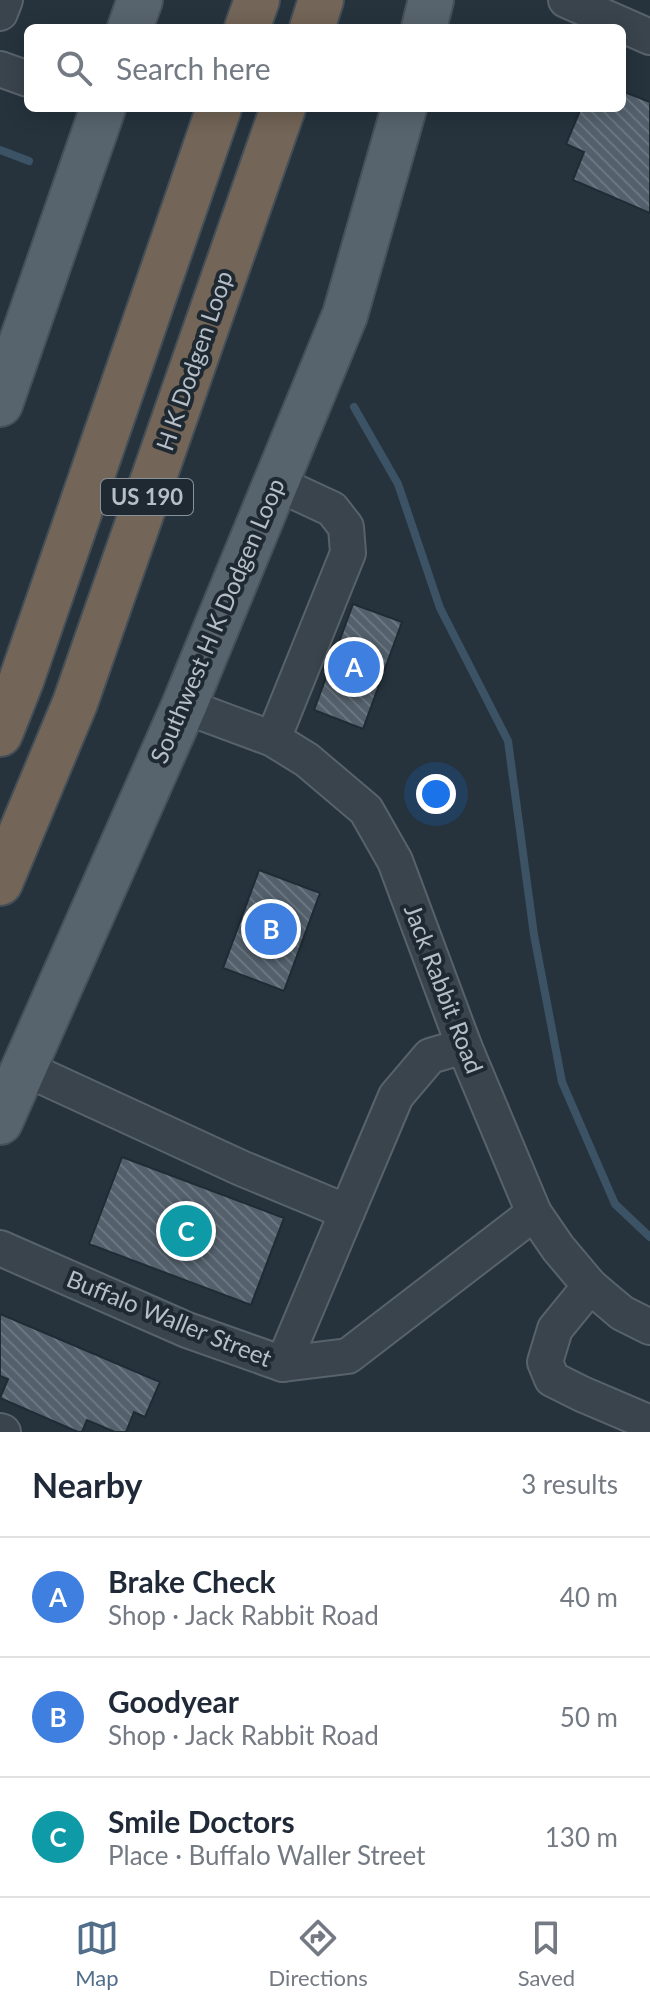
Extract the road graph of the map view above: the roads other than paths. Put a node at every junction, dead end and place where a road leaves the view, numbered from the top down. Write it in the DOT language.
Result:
graph roads {
  1 [pos="5,0"];
  2 [pos="140,0"];
  3 [pos="257,0"];
  4 [pos="321,0"];
  5 [pos="431,0"];
  6 [pos="566,0"];
  7 [pos="0,13"];
  8 [pos="131,24"];
  9 [pos="248,24"];
  10 [pos="313,24"];
  11 [pos="425,24"];
  12 [pos="620,24"];
  13 [pos="626,26"];
  14 [pos="650,37"];
  15 [pos="0,69"];
  16 [pos="24,78"];
  17 [pos="102,112"];
  18 [pos="218,112"];
  19 [pos="282,112"];
  20 [pos="403,112"];
  21 [pos="4,384"];
  22 [pos="276,483"];
  23 [pos="184,706"];
  24 [pos="0,734"];
  25 [pos="273,739"];
  26 [pos="0,883"];
  27 [pos="464,1046"];
  28 [pos="24,1068"];
  29 [pos="0,1122"];
  30 [pos="347,1212"];
  31 [pos="534,1213"];
  32 [pos="0,1248"];
  33 [pos="590,1286"];
  34 [pos="650,1327"];
  35 [pos="283,1364"];
  36 [pos="650,1423"];
  1 -- 7 [label="street"];
  2 -- 8 [label="main road"];
  3 -- 9 [label="highway"];
  4 -- 10 [label="highway"];
  5 -- 11 [label="main road"];
  6 -- 12 [label="street"];
  13 -- 14 [label="street"];
  15 -- 16 [label="street"];
  17 -- 21 [label="main road"];
  18 -- 24 [label="highway, US 190"];
  19 -- 26 [label="highway, H K Dodgen Loop / US 190"];
  20 -- 22 [label="main road, Southwest H K Dodgen Loop"];
  22 -- 23 [label="main road, Southwest H K Dodgen Loop"];
  22 -- 25 [label="street"];
  23 -- 25 [label="street, Jack Rabbit Road"];
  23 -- 28 [label="main road, Southwest H K Dodgen Loop"];
  25 -- 27 [label="street, Jack Rabbit Road"];
  27 -- 30 [label="street"];
  27 -- 31 [label="street, Jack Rabbit Road"];
  28 -- 29 [label="main road, Southwest H K Dodgen Loop"];
  28 -- 30 [label="street"];
  30 -- 35 [label="street"];
  31 -- 33 [label="street, Jack Rabbit Road"];
  31 -- 35 [label="street, Buffalo Waller Street"];
  32 -- 35 [label="street, Buffalo Waller Street"];
  33 -- 34 [label="street, Jack Rabbit Road"];
  33 -- 36 [label="street"];
}
